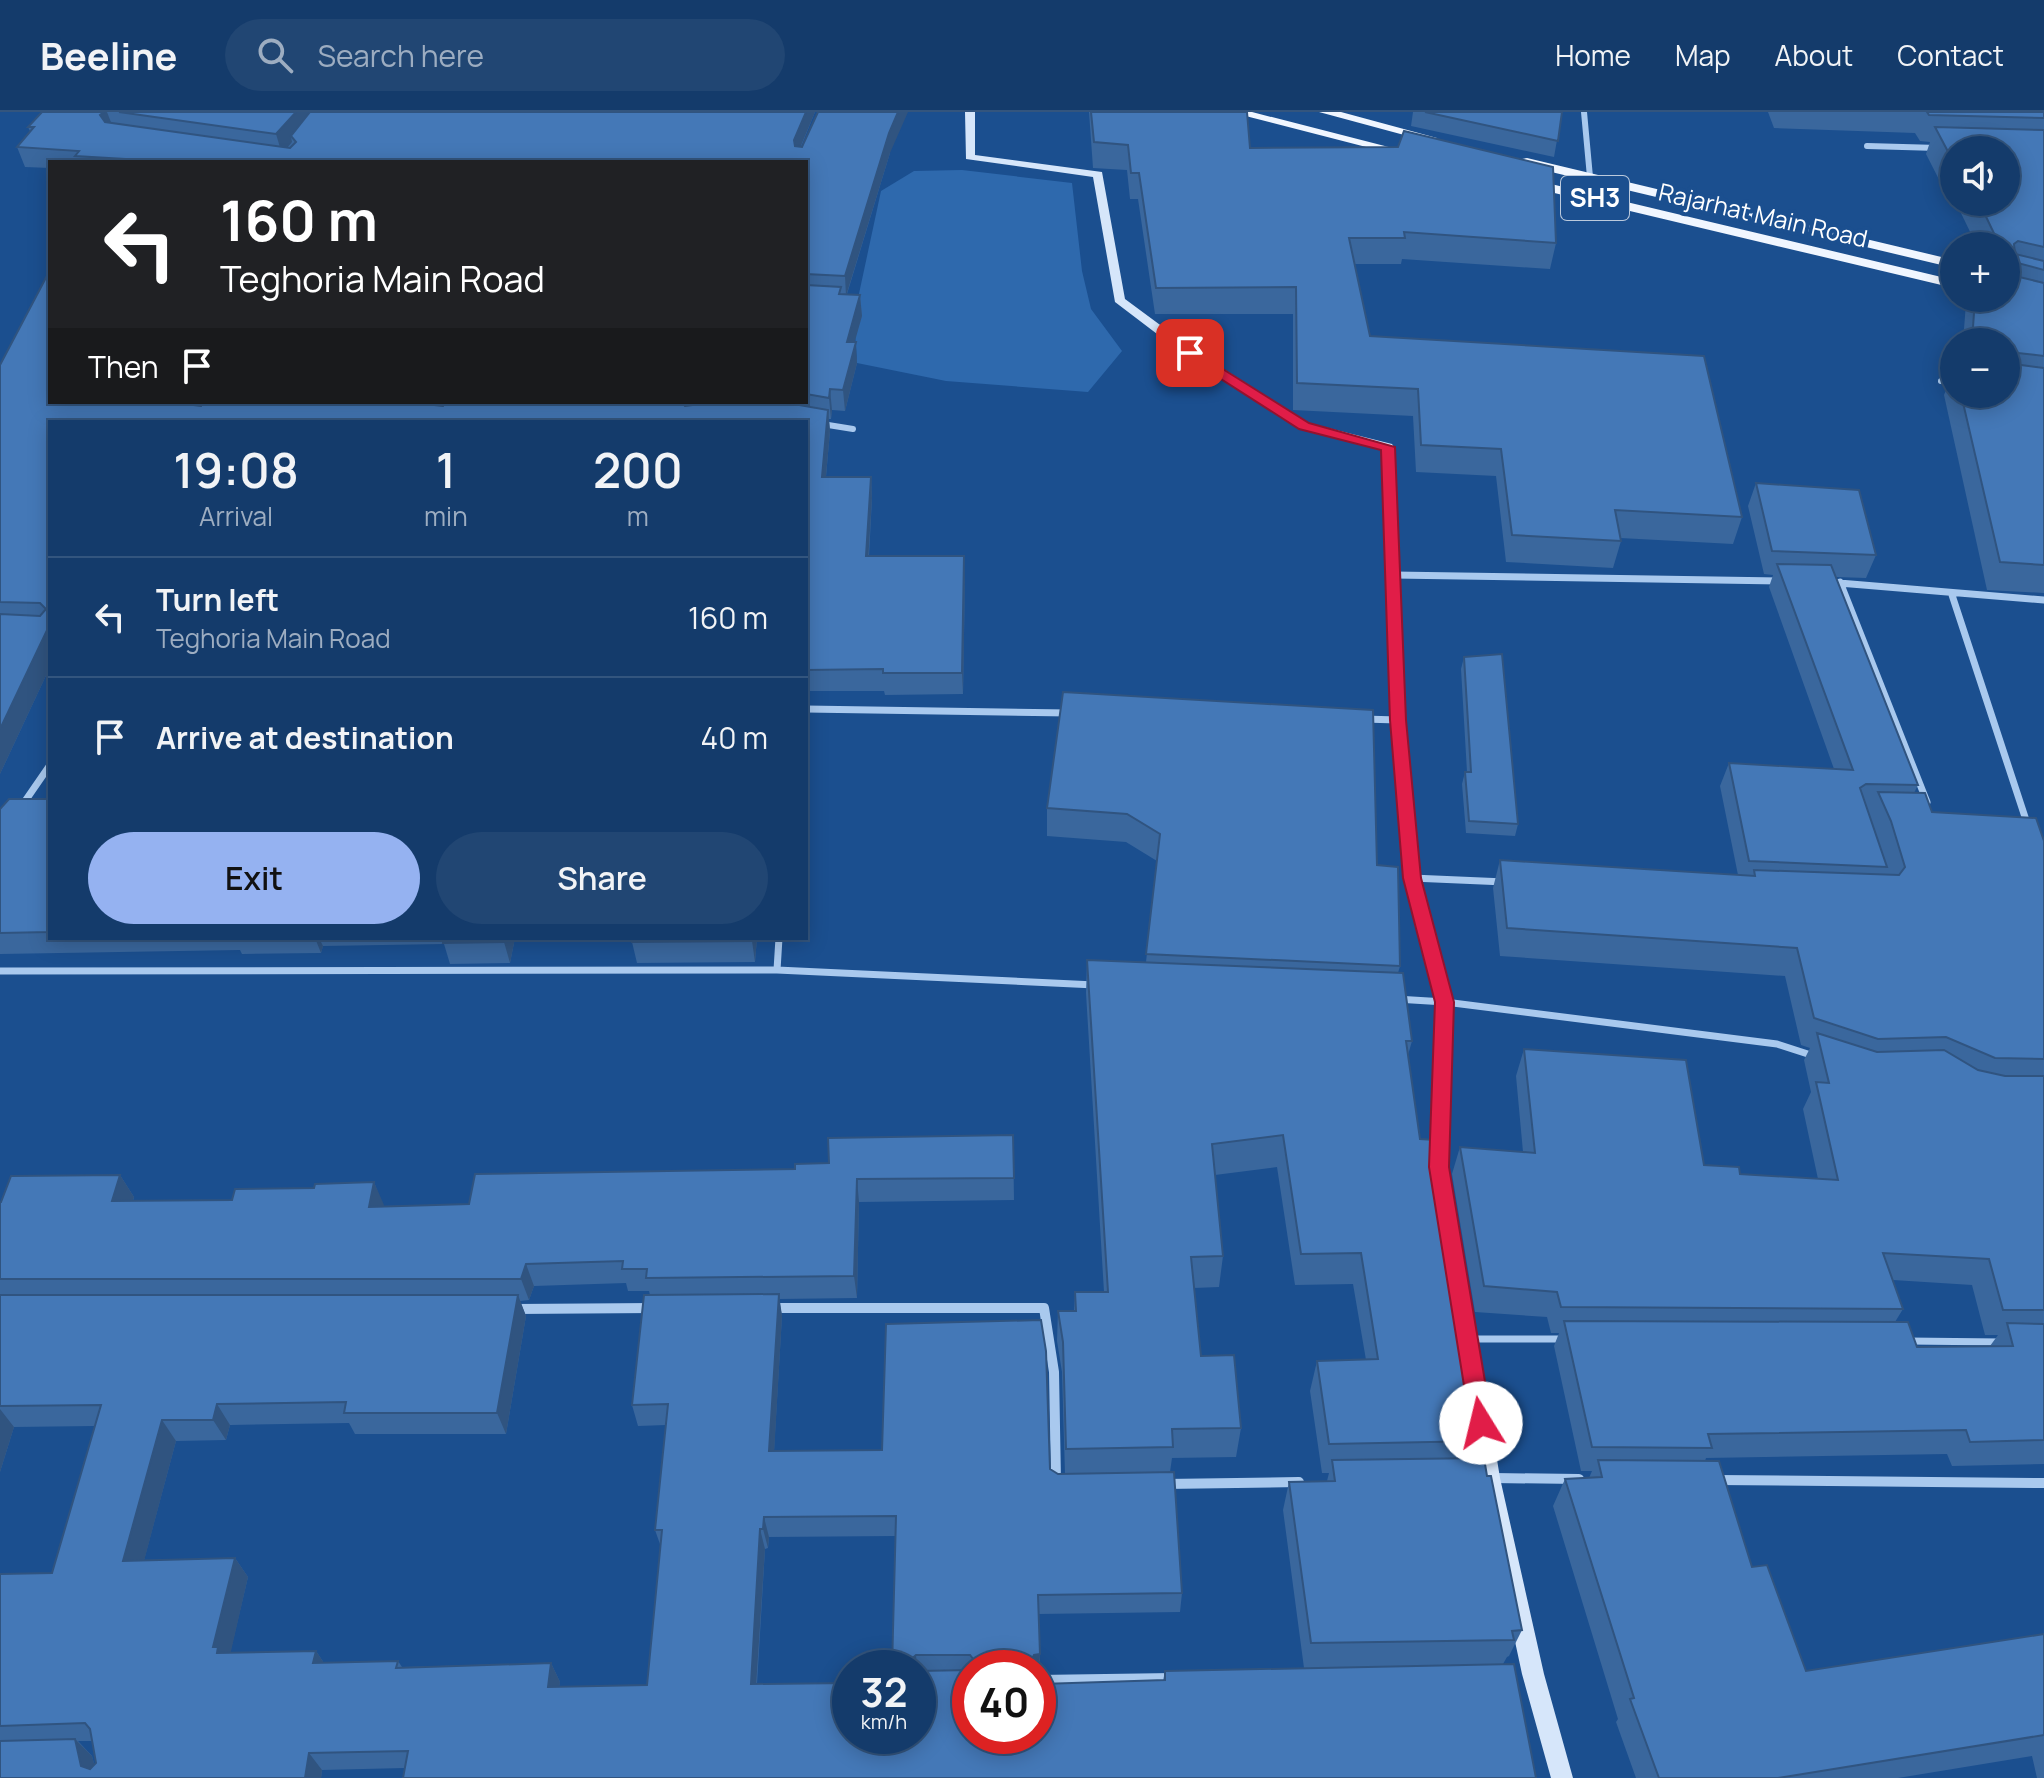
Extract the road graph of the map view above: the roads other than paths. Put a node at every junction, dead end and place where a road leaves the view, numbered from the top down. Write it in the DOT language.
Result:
graph roads {
  1 [pos="970,112"];
  2 [pos="1236,112"];
  3 [pos="1325,112"];
  4 [pos="1584,112"];
  5 [pos="1443,141"];
  6 [pos="1867,146"];
  7 [pos="1940,148"];
  8 [pos="1415,155"];
  9 [pos="1516,159"];
  10 [pos="1590,177"];
  11 [pos="1522,181"];
  12 [pos="1940,260"];
  13 [pos="1940,281"];
  14 [pos="808,421"];
  15 [pos="853,429"];
  16 [pos="1394,575"];
  17 [pos="1792,582"];
  18 [pos="1824,582"];
  19 [pos="1840,582"];
  20 [pos="1952,595"];
  21 [pos="2044,600"];
  22 [pos="808,709"];
  23 [pos="1080,713"];
  24 [pos="1350,719"];
  25 [pos="1398,720"];
  26 [pos="48,768"];
  27 [pos="16,815"];
  28 [pos="1933,817"];
  29 [pos="2010,817"];
  30 [pos="2025,817"];
  31 [pos="2031,827"];
  32 [pos="1412,878"];
  33 [pos="1523,883"];
  34 [pos="779,940"];
  35 [pos="777,970"];
  36 [pos="0,971"];
  37 [pos="1110,985"];
  38 [pos="1386,999"];
  39 [pos="1445,1002"];
  40 [pos="1820,1059"];
  41 [pos="1444,1196"];
  42 [pos="1452,1240"];
  43 [pos="664,1308"];
  44 [pos="759,1308"];
  45 [pos="506,1309"];
  46 [pos="1467,1339"];
  47 [pos="1572,1339"];
  48 [pos="1898,1341"];
  49 [pos="2007,1342"];
  50 [pos="1482,1478"];
  51 [pos="1585,1479"];
  52 [pos="1712,1480"];
  53 [pos="1304,1482"];
  54 [pos="2044,1483"];
  55 [pos="1149,1484"];
  56 [pos="1072,1486"];
  57 [pos="1182,1678"];
  58 [pos="1056,1680"];
  59 [pos="1562,1778"];
  1 -- 16 [label="street"];
  2 -- 8 [label="main road"];
  3 -- 5 [label="main road"];
  4 -- 10 [label="street"];
  6 -- 7 [label="street"];
  9 -- 10 [label="main road, Rajarhat Main Road / SH3"];
  10 -- 12 [label="main road, Rajarhat Main Road / SH3"];
  11 -- 13 [label="main road, Rajarhat Main Road / SH3"];
  14 -- 15 [label="street"];
  16 -- 17 [label="street"];
  16 -- 25 [label="street"];
  18 -- 19 [label="street"];
  19 -- 20 [label="street"];
  19 -- 28 [label="street"];
  20 -- 21 [label="street"];
  20 -- 30 [label="street"];
  22 -- 23 [label="street"];
  24 -- 25 [label="street"];
  25 -- 32 [label="street"];
  26 -- 27 [label="street"];
  29 -- 30 [label="street"];
  30 -- 31 [label="street"];
  32 -- 33 [label="street"];
  32 -- 39 [label="street"];
  34 -- 35 [label="street"];
  35 -- 36 [label="street"];
  35 -- 37 [label="street"];
  38 -- 39 [label="street"];
  39 -- 40 [label="street"];
  39 -- 41 [label="street"];
  42 -- 46 [label="street"];
  43 -- 45 [label="street"];
  44 -- 56 [label="street"];
  46 -- 47 [label="lane"];
  46 -- 50 [label="street"];
  48 -- 49 [label="lane"];
  50 -- 51 [label="street"];
  50 -- 59 [label="street"];
  52 -- 54 [label="street"];
  53 -- 55 [label="street"];
  57 -- 58 [label="street"];
}
